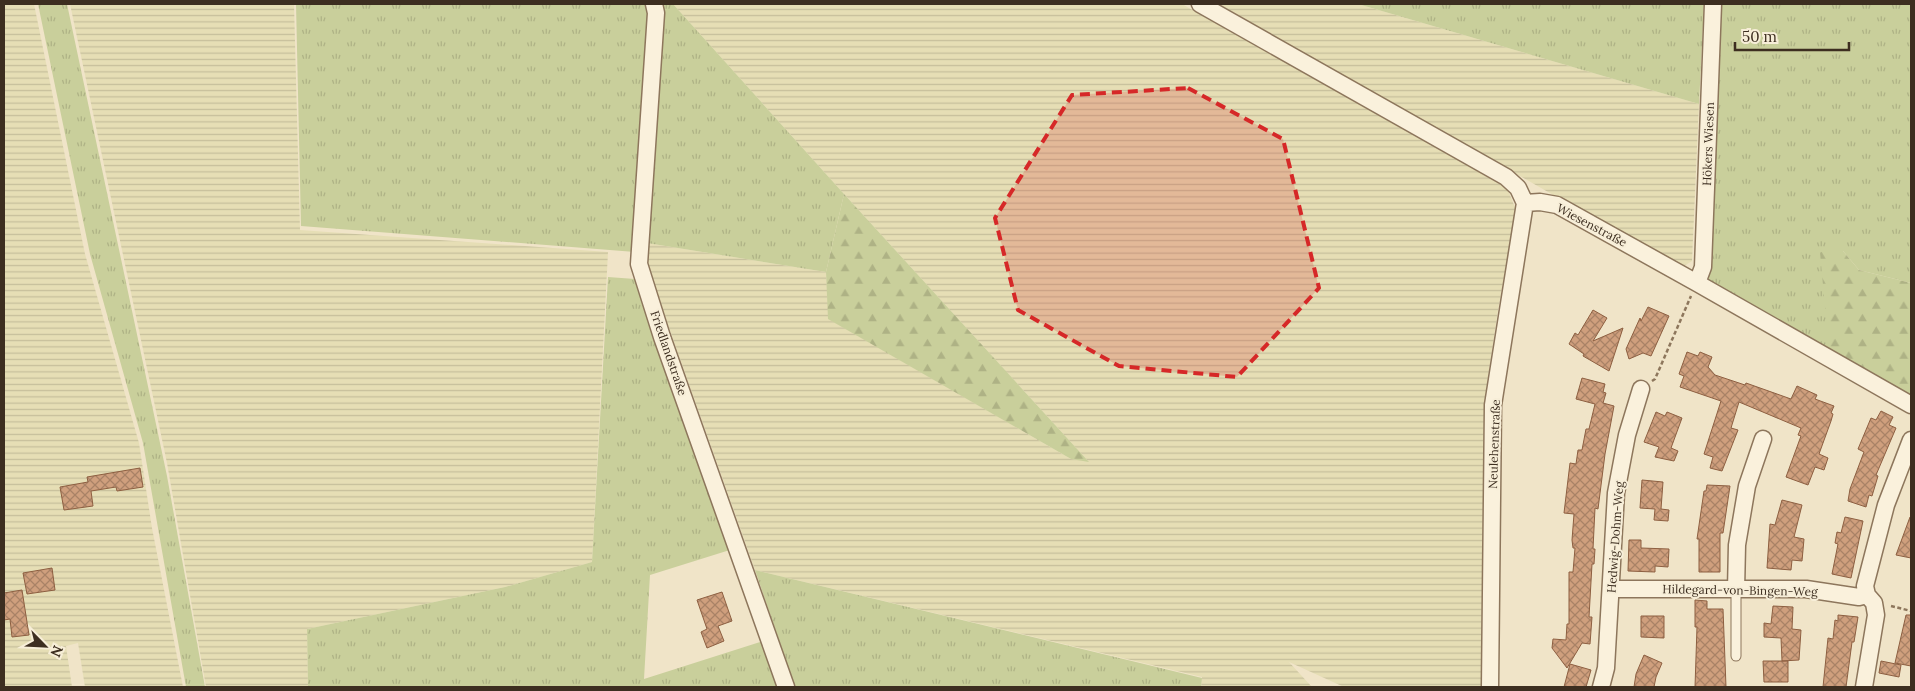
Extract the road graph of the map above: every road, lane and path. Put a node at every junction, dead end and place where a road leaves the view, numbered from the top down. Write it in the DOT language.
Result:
graph roads {
  1 [pos="654,4"];
  2 [pos="1200,4"];
  3 [pos="1713,4"];
  4 [pos="1524,203"];
  5 [pos="1697,282"];
  6 [pos="1641,389"];
  7 [pos="1911,405"];
  8 [pos="1763,440"];
  9 [pos="1911,440"];
  10 [pos="1611,589"];
  11 [pos="1736,590"];
  12 [pos="1871,599"];
  13 [pos="1911,611"];
  14 [pos="1736,656"];
  15 [pos="786,687"];
  16 [pos="1490,687"];
  17 [pos="1601,687"];
  18 [pos="1864,687"];
  1 -- 15 [label="street, Friedlandstraße"];
  2 -- 4 [label="street"];
  3 -- 5 [label="street, Hökers Wiesen"];
  4 -- 5 [label="street, Wiesenstraße"];
  4 -- 16 [label="street, Neulehenstraße"];
  5 -- 6 [label="path"];
  5 -- 7 [label="street, Wiesenstraße"];
  6 -- 10 [label="street, Hedwig-Dohm-Weg"];
  8 -- 11 [label="street"];
  9 -- 12 [label="street"];
  10 -- 11 [label="street, Hildegard-von-Bingen-Weg"];
  10 -- 17 [label="street, Hedwig-Dohm-Weg"];
  11 -- 12 [label="street, Hildegard-von-Bingen-Weg"];
  11 -- 14 [label="lane"];
  12 -- 13 [label="path"];
  12 -- 18 [label="street"];
}
